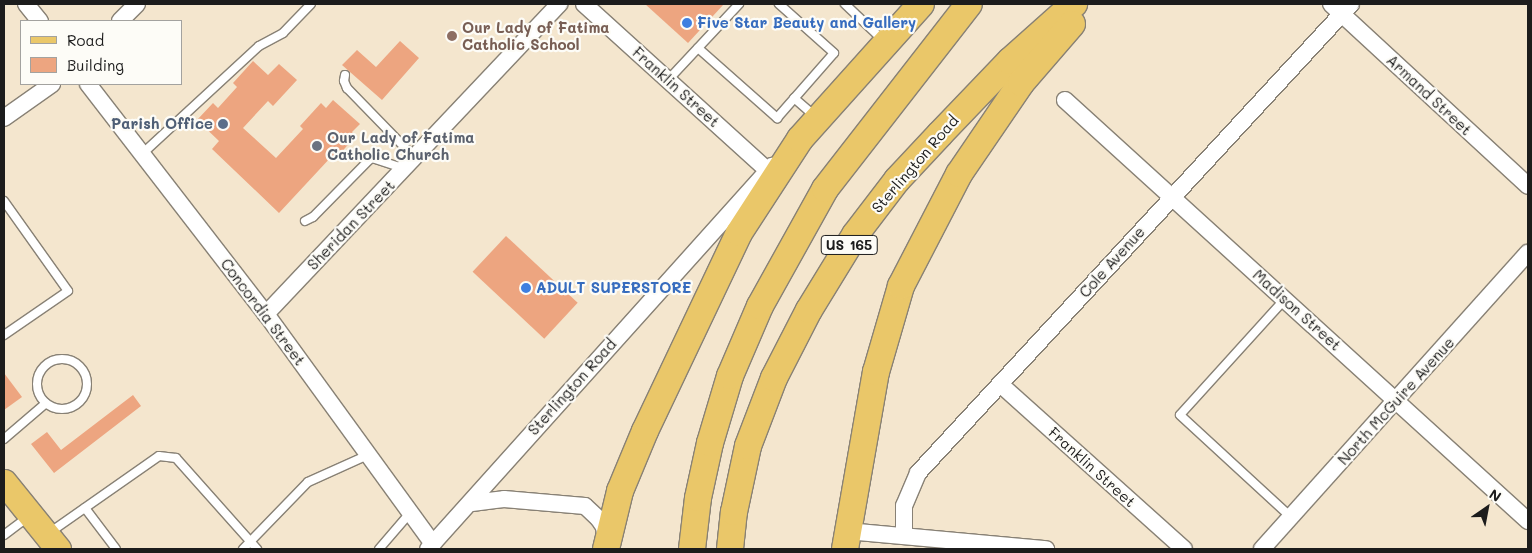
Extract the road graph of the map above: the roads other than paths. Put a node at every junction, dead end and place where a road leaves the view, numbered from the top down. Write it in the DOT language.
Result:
graph roads {
  1 [pos="26,4"];
  2 [pos="137,4"];
  3 [pos="311,4"];
  4 [pos="560,4"];
  5 [pos="584,4"];
  6 [pos="739,4"];
  7 [pos="779,4"];
  8 [pos="845,4"];
  9 [pos="921,4"];
  10 [pos="969,4"];
  11 [pos="1074,4"];
  12 [pos="1089,4"];
  13 [pos="1341,7"];
  14 [pos="39,20"];
  15 [pos="121,20"];
  16 [pos="887,43"];
  17 [pos="698,48"];
  18 [pos="345,75"];
  19 [pos="668,80"];
  20 [pos="51,85"];
  21 [pos="89,85"];
  22 [pos="794,98"];
  23 [pos="1065,100"];
  24 [pos="4,118"];
  25 [pos="818,119"];
  26 [pos="800,139"];
  27 [pos="142,154"];
  28 [pos="410,163"];
  29 [pos="767,170"];
  30 [pos="1528,186"];
  31 [pos="1172,196"];
  32 [pos="4,201"];
  33 [pos="305,220"];
  34 [pos="1528,253"];
  35 [pos="1285,299"];
  36 [pos="266,314"];
  37 [pos="4,335"];
  38 [pos="1000,384"];
  39 [pos="1396,401"];
  40 [pos="46,404"];
  41 [pos="4,439"];
  42 [pos="368,455"];
  43 [pos="6,489"];
  44 [pos="620,491"];
  45 [pos="472,503"];
  46 [pos="585,506"];
  47 [pos="85,508"];
  48 [pos="410,513"];
  49 [pos="30,515"];
  50 [pos="1290,517"];
  51 [pos="1528,522"];
  52 [pos="4,534"];
  53 [pos="904,536"];
  54 [pos="846,540"];
  55 [pos="55,546"];
  56 [pos="254,546"];
  57 [pos="432,547"];
  58 [pos="606,547"];
  59 [pos="116,549"];
  60 [pos="243,549"];
  61 [pos="379,549"];
  62 [pos="692,549"];
  63 [pos="730,549"];
  64 [pos="1046,549"];
  65 [pos="1184,549"];
  66 [pos="1262,549"];
  1 -- 14 [label="street"];
  2 -- 15 [label="street"];
  3 -- 27 [label="lane"];
  4 -- 28 [label="street, Sheridan Street"];
  5 -- 19 [label="street, Franklin Street"];
  6 -- 17 [label="lane"];
  7 -- 22 [label="lane"];
  8 -- 16 [label="lane"];
  9 -- 16 [label="highway"];
  10 -- 62 [label="highway, US 165"];
  11 -- 63 [label="highway, Sterlington Road / US 165"];
  12 -- 54 [label="highway"];
  13 -- 30 [label="street, Armand Street"];
  13 -- 31 [label="street, Cole Avenue"];
  16 -- 25 [label="highway"];
  17 -- 19 [label="lane"];
  17 -- 22 [label="lane"];
  18 -- 28 [label="lane"];
  19 -- 29 [label="street, Franklin Street"];
  20 -- 24 [label="street"];
  21 -- 27 [label="street, Concordia Street"];
  22 -- 25 [label="lane"];
  23 -- 31 [label="street, Madison Street"];
  25 -- 26 [label="highway"];
  26 -- 29 [label="street, Sterlington Road"];
  26 -- 44 [label="highway"];
  27 -- 36 [label="street, Concordia Street"];
  28 -- 33 [label="lane"];
  28 -- 36 [label="street, Sheridan Street"];
  29 -- 45 [label="street, Sterlington Road"];
  31 -- 35 [label="street, Madison Street"];
  31 -- 38 [label="street, Cole Avenue"];
  32 -- 37 [label="lane"];
  34 -- 39 [label="street, North McGuire Avenue"];
  35 -- 39 [label="street, Madison Street"];
  35 -- 50 [label="lane"];
  36 -- 42 [label="street, Concordia Street"];
  38 -- 53 [label="street, Cole Avenue"];
  38 -- 65 [label="street, Franklin Street"];
  39 -- 50 [label="street, North McGuire Avenue"];
  39 -- 51 [label="street, Madison Street"];
  40 -- 40 [label="lane"];
  40 -- 41 [label="lane"];
  42 -- 48 [label="street, Concordia Street"];
  42 -- 56 [label="lane"];
  43 -- 49 [label="main road"];
  44 -- 46 [label="street"];
  44 -- 58 [label="highway"];
  45 -- 46 [label="street"];
  45 -- 57 [label="street, Sterlington Road"];
  46 -- 58 [label="street"];
  47 -- 55 [label="lane"];
  47 -- 56 [label="lane"];
  47 -- 59 [label="lane"];
  48 -- 57 [label="street, Concordia Street"];
  48 -- 61 [label="lane"];
  49 -- 52 [label="lane"];
  49 -- 55 [label="main road"];
  50 -- 66 [label="street, North McGuire Avenue"];
  53 -- 54 [label="street"];
  53 -- 64 [label="street"];
  56 -- 60 [label="lane"];
}
